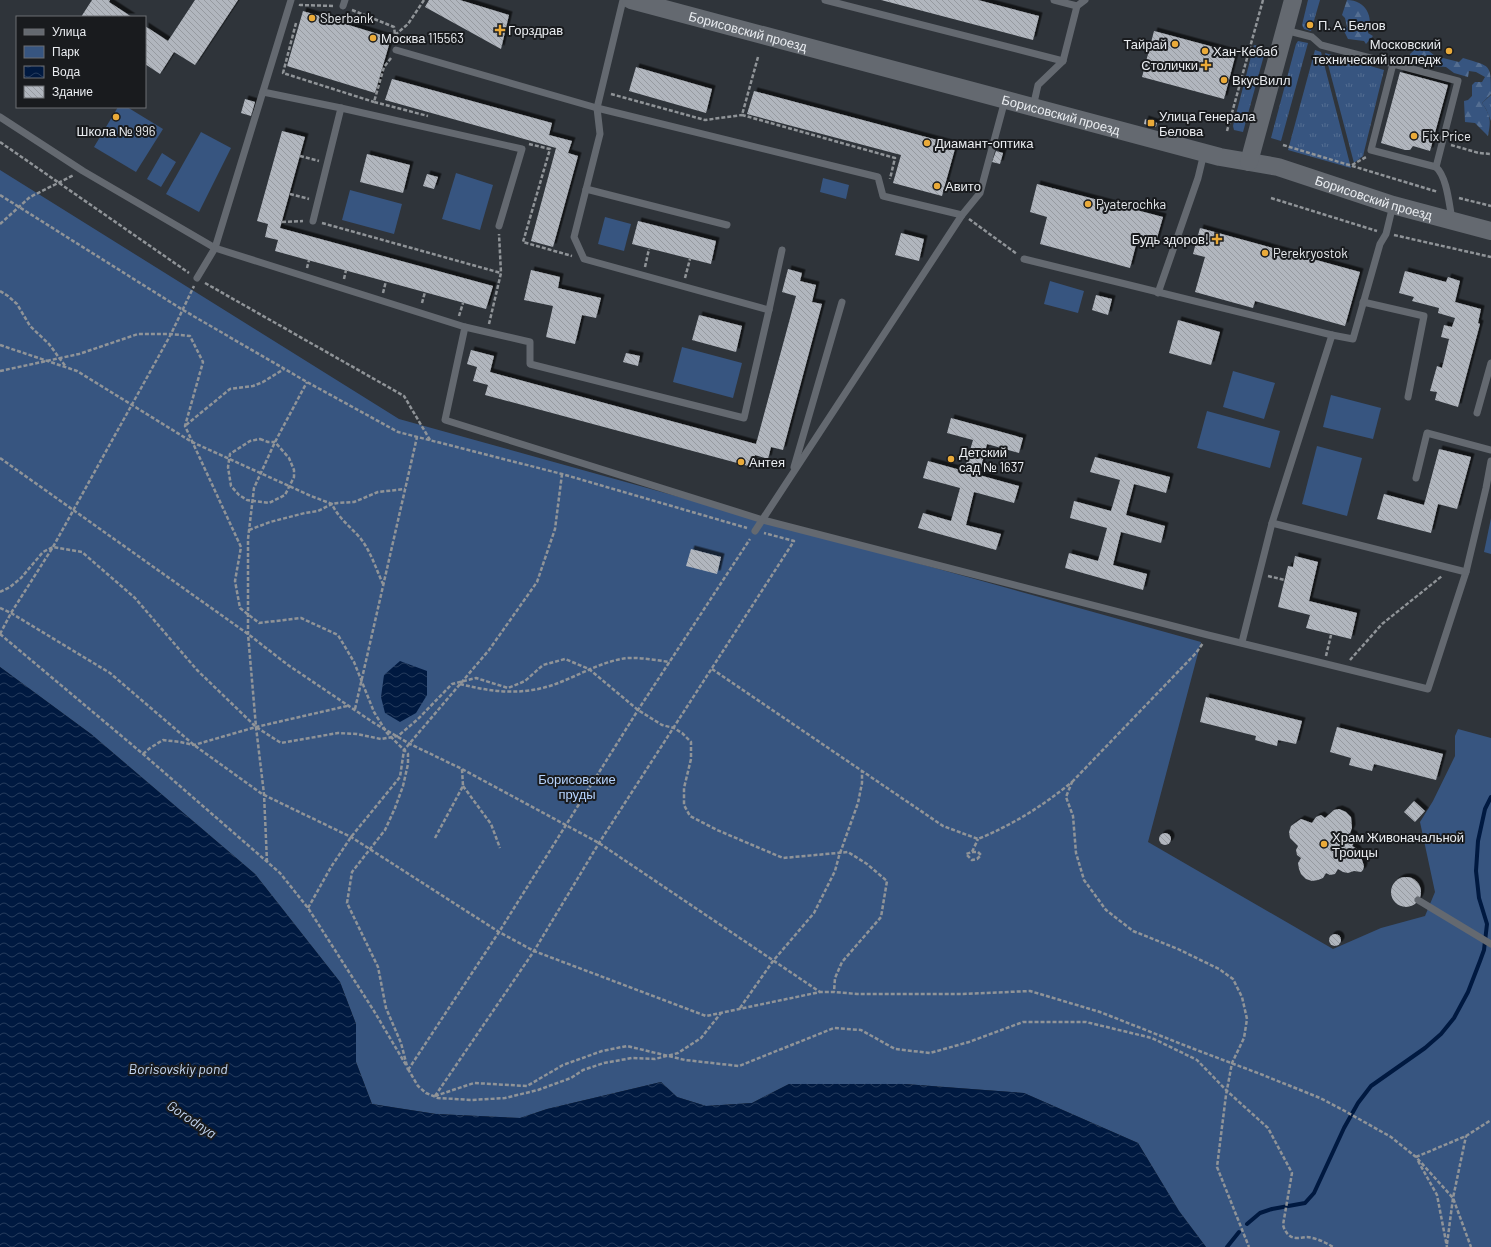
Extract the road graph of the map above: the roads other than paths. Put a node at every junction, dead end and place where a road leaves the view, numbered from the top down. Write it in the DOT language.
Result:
graph roads {
  1 [pos="291,0"];
  2 [pos="623,0"];
  3 [pos="631,0"];
  4 [pos="825,0"];
  5 [pos="1054,0"];
  6 [pos="1085,0"];
  7 [pos="1293,0"];
  8 [pos="1077,6"];
  9 [pos="1285,30"];
  10 [pos="396,50"];
  11 [pos="1063,61"];
  12 [pos="1393,64"];
  13 [pos="263,92"];
  14 [pos="1005,100"];
  15 [pos="1032,107"];
  16 [pos="341,108"];
  17 [pos="597,108"];
  18 [pos="0,117"];
  19 [pos="1204,153"];
  20 [pos="1249,162"];
  21 [pos="1436,166"];
  22 [pos="586,189"];
  23 [pos="1393,205"];
  24 [pos="962,215"];
  25 [pos="313,221"];
  26 [pos="1452,221"];
  27 [pos="727,224"];
  28 [pos="499,226"];
  29 [pos="1491,231"];
  30 [pos="215,248"];
  31 [pos="782,250"];
  32 [pos="1024,259"];
  33 [pos="197,278"];
  34 [pos="1158,292"];
  35 [pos="842,302"];
  36 [pos="1363,302"];
  37 [pos="769,310"];
  38 [pos="465,327"];
  39 [pos="1332,335"];
  40 [pos="1491,363"];
  41 [pos="1408,397"];
  42 [pos="1477,412"];
  43 [pos="1491,450"];
  44 [pos="1491,461"];
  45 [pos="792,475"];
  46 [pos="1416,478"];
  47 [pos="763,520"];
  48 [pos="1272,523"];
  49 [pos="756,531"];
  50 [pos="1466,572"];
  51 [pos="1242,642"];
  52 [pos="1418,900"];
  53 [pos="1491,944"];
  1 -- 13 [label="lane"];
  2 -- 17 [label="lane"];
  3 -- 14 [label="street, Борисовский проезд"];
  4 -- 11 [label="lane"];
  5 -- 8 [label="lane"];
  6 -- 8 [label="lane"];
  7 -- 9 [label="street"];
  8 -- 11 [label="lane"];
  9 -- 12 [label="lane"];
  9 -- 20 [label="street"];
  10 -- 17 [label="lane"];
  11 -- 15 [label="lane"];
  12 -- 21 [label="lane"];
  12 -- 21 [label="lane"];
  13 -- 16 [label="lane"];
  13 -- 30 [label="lane"];
  14 -- 15 [label="street, Борисовский проезд"];
  14 -- 24 [label="lane"];
  15 -- 19 [label="street, Борисовский проезд"];
  16 -- 25 [label="lane"];
  16 -- 28 [label="lane"];
  17 -- 22 [label="lane"];
  17 -- 24 [label="lane"];
  18 -- 30 [label="lane"];
  19 -- 20 [label="street, Борисовский проезд"];
  19 -- 34 [label="lane"];
  20 -- 23 [label="street, Борисовский проезд"];
  21 -- 26 [label="lane"];
  22 -- 27 [label="lane"];
  22 -- 37 [label="lane"];
  23 -- 26 [label="street, Борисовский проезд"];
  23 -- 36 [label="lane"];
  24 -- 45 [label="lane"];
  26 -- 29 [label="street, Борисовский проезд"];
  30 -- 33 [label="lane"];
  30 -- 38 [label="lane"];
  31 -- 37 [label="lane"];
  32 -- 34 [label="lane"];
  34 -- 39 [label="lane"];
  35 -- 45 [label="lane"];
  36 -- 39 [label="lane"];
  36 -- 41 [label="lane"];
  37 -- 38 [label="lane"];
  38 -- 47 [label="lane"];
  39 -- 48 [label="lane"];
  40 -- 42 [label="lane"];
  43 -- 46 [label="lane"];
  44 -- 50 [label="lane"];
  45 -- 47 [label="lane"];
  47 -- 49 [label="lane"];
  47 -- 51 [label="lane"];
  48 -- 50 [label="lane"];
  48 -- 51 [label="lane"];
  50 -- 51 [label="lane"];
  52 -- 53 [label="lane"];
}
